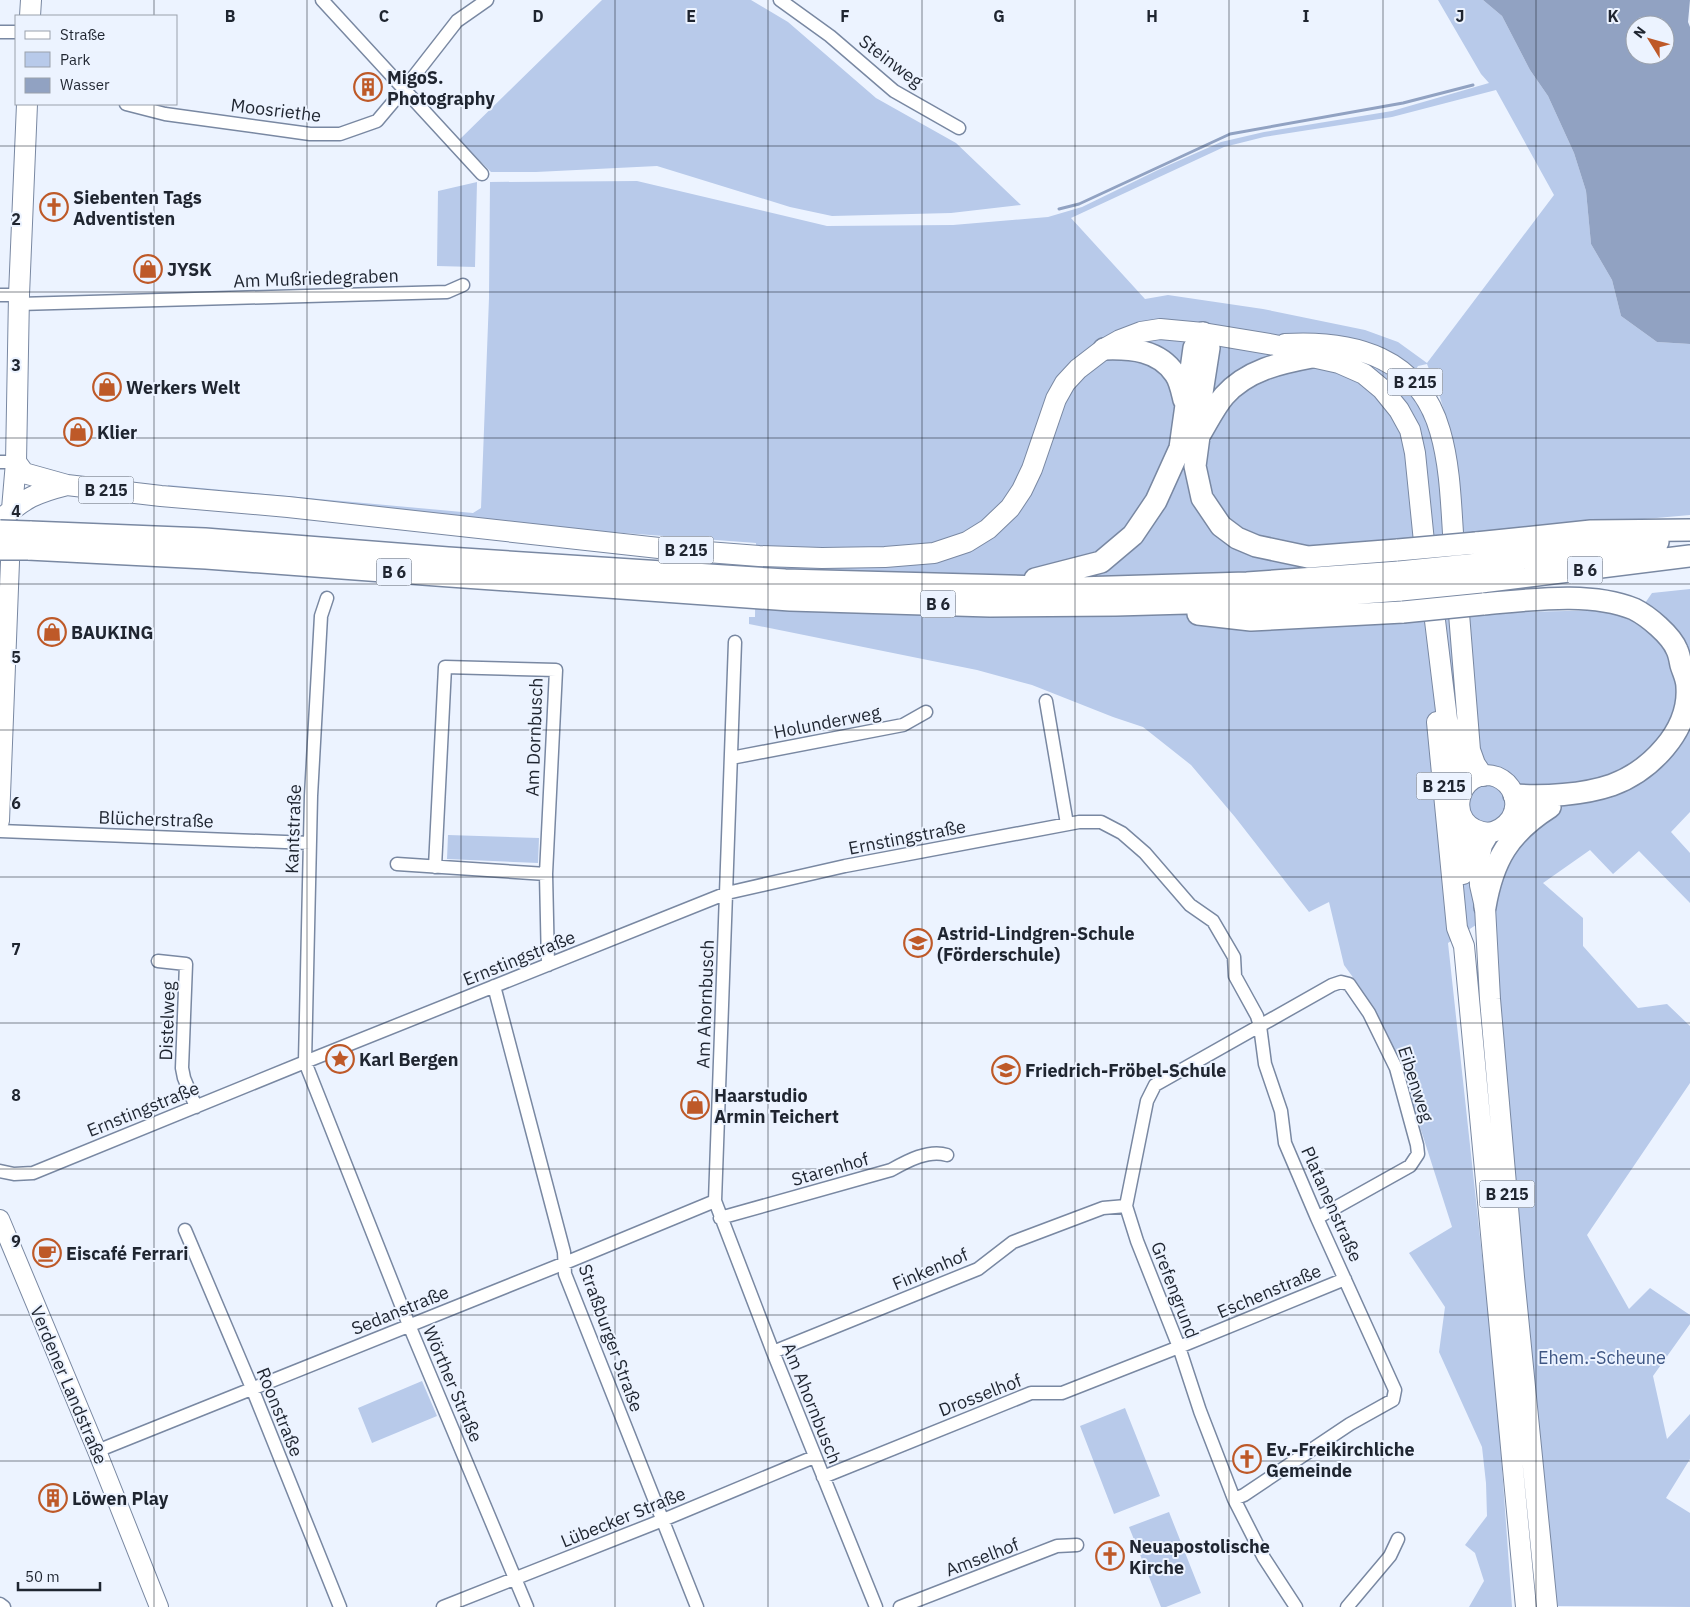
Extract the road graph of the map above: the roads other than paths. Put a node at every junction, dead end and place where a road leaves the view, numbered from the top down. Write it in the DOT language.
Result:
graph roads {
  1 [pos="31,0"];
  2 [pos="322,0"];
  3 [pos="487,0"];
  4 [pos="780,0"];
  5 [pos="30,15"];
  6 [pos="0,32"];
  7 [pos="15,32"];
  8 [pos="404,89"];
  9 [pos="26,105"];
  10 [pos="130,105"];
  11 [pos="960,128"];
  12 [pos="482,174"];
  13 [pos="463,285"];
  14 [pos="13,298"];
  15 [pos="1204,333"];
  16 [pos="1274,345"];
  17 [pos="1104,349"];
  18 [pos="1312,357"];
  19 [pos="1186,405"];
  20 [pos="1198,436"];
  21 [pos="8,462"];
  22 [pos="67,485"];
  23 [pos="6,515"];
  24 [pos="1690,530"];
  25 [pos="0,531"];
  26 [pos="1690,537"];
  27 [pos="29,540"];
  28 [pos="0,549"];
  29 [pos="1690,556"];
  30 [pos="1480,573"];
  31 [pos="1400,581"];
  32 [pos="1428,581"];
  33 [pos="1003,586"];
  34 [pos="327,598"];
  35 [pos="1116,606"];
  36 [pos="735,642"];
  37 [pos="1046,701"];
  38 [pos="2,704"];
  39 [pos="926,712"];
  40 [pos="1690,734"];
  41 [pos="731,758"];
  42 [pos="1475,780"];
  43 [pos="1514,803"];
  44 [pos="1556,803"];
  45 [pos="0,821"];
  46 [pos="1068,824"];
  47 [pos="1466,824"];
  48 [pos="0,831"];
  49 [pos="1489,833"];
  50 [pos="310,843"];
  51 [pos="397,864"];
  52 [pos="435,867"];
  53 [pos="546,874"];
  54 [pos="727,893"];
  55 [pos="1485,907"];
  56 [pos="1464,946"];
  57 [pos="158,961"];
  58 [pos="548,965"];
  59 [pos="494,986"];
  60 [pos="1260,1026"];
  61 [pos="305,1062"];
  62 [pos="196,1107"];
  63 [pos="947,1154"];
  64 [pos="0,1171"];
  65 [pos="715,1201"];
  66 [pos="1126,1206"];
  67 [pos="720,1218"];
  68 [pos="1317,1218"];
  69 [pos="0,1219"];
  70 [pos="185,1230"];
  71 [pos="564,1263"];
  72 [pos="1346,1278"];
  73 [pos="409,1325"];
  74 [pos="1179,1348"];
  75 [pos="772,1352"];
  76 [pos="252,1388"];
  77 [pos="97,1451"];
  78 [pos="814,1457"];
  79 [pos="823,1477"];
  80 [pos="1234,1499"];
  81 [pos="663,1520"];
  82 [pos="1398,1540"];
  83 [pos="1076,1545"];
  84 [pos="516,1578"];
  85 [pos="0,1604"];
  86 [pos="4,1607"];
  87 [pos="159,1607"];
  88 [pos="340,1607"];
  89 [pos="443,1607"];
  90 [pos="527,1607"];
  91 [pos="697,1607"];
  92 [pos="876,1607"];
  93 [pos="900,1607"];
  94 [pos="1296,1607"];
  95 [pos="1347,1607"];
  96 [pos="1526,1607"];
  97 [pos="1548,1607"];
  1 -- 5 [label="main road"];
  2 -- 8 [label="street"];
  3 -- 8 [label="street, Moosriethe"];
  4 -- 11 [label="street, Steinweg"];
  6 -- 7 [label="street"];
  8 -- 10 [label="street, Moosriethe"];
  8 -- 12 [label="street"];
  9 -- 14 [label="main road"];
  13 -- 14 [label="street, Am Mußriedegraben"];
  14 -- 21 [label="main road"];
  15 -- 16 [label="main road, B 215"];
  15 -- 17 [label="main road, B 215"];
  15 -- 19 [label="highway"];
  15 -- 20 [label="highway"];
  16 -- 18 [label="main road, B 215"];
  16 -- 42 [label="main road, B 215"];
  17 -- 19 [label="highway"];
  17 -- 22 [label="main road, B 215"];
  18 -- 20 [label="highway"];
  18 -- 32 [label="main road, B 215"];
  19 -- 33 [label="highway"];
  20 -- 24 [label="highway, bridge"];
  21 -- 22 [label="main road"];
  21 -- 23 [label="main road"];
  22 -- 23 [label="main road, B 215"];
  23 -- 38 [label="main road"];
  25 -- 27 [label="highway, B 6, bridge"];
  26 -- 30 [label="highway, B 6"];
  27 -- 28 [label="highway, B 6, bridge"];
  27 -- 33 [label="highway, B 6"];
  27 -- 35 [label="highway, B 6"];
  29 -- 30 [label="highway, B 6"];
  30 -- 31 [label="highway, B 6, bridge"];
  31 -- 33 [label="highway, B 6"];
  31 -- 35 [label="highway, B 6"];
  32 -- 42 [label="main road, B 215"];
  32 -- 56 [label="main road, B 215"];
  34 -- 50 [label="street, Kantstraße"];
  35 -- 43 [label="highway, bridge"];
  36 -- 41 [label="street, Am Ahornbusch"];
  37 -- 46 [label="street"];
  38 -- 45 [label="main road"];
  39 -- 41 [label="street, Holunderweg"];
  40 -- 44 [label="highway"];
  41 -- 54 [label="street, Am Ahornbusch"];
  42 -- 43 [label="main road, B 215"];
  42 -- 47 [label="main road, B 215"];
  43 -- 44 [label="highway"];
  43 -- 49 [label="main road"];
  44 -- 55 [label="highway"];
  46 -- 54 [label="street, Ernstingstraße"];
  46 -- 60 [label="street, Ernstingstraße"];
  47 -- 49 [label="main road, B 215"];
  47 -- 56 [label="main road, B 215"];
  48 -- 50 [label="street, Blücherstraße"];
  49 -- 55 [label="main road, B 215"];
  50 -- 61 [label="street, Kantstraße"];
  51 -- 52 [label="street"];
  52 -- 53 [label="street"];
  52 -- 53 [label="street, Am Dornbusch"];
  53 -- 58 [label="street, Am Dornbusch"];
  54 -- 58 [label="street, Ernstingstraße"];
  54 -- 65 [label="street, Am Ahornbusch"];
  55 -- 97 [label="main road, B 215"];
  56 -- 96 [label="main road, B 215"];
  57 -- 62 [label="street, Distelweg"];
  58 -- 59 [label="street, Ernstingstraße"];
  59 -- 61 [label="street, Ernstingstraße"];
  59 -- 71 [label="street, Straßburger Straße"];
  60 -- 66 [label="street, Grefengrund"];
  60 -- 68 [label="street, Platanenstraße"];
  60 -- 68 [label="street, Eibenweg"];
  61 -- 62 [label="street, Ernstingstraße"];
  61 -- 73 [label="street, Wörther Straße"];
  62 -- 64 [label="street, Ernstingstraße"];
  63 -- 67 [label="street, Starenhof"];
  65 -- 67 [label="street, Am Ahornbusch"];
  65 -- 71 [label="street, Sedanstraße"];
  66 -- 74 [label="street, Grefengrund"];
  66 -- 75 [label="street, Finkenhof"];
  67 -- 75 [label="street, Am Ahornbusch"];
  68 -- 72 [label="street, Platanenstraße"];
  69 -- 77 [label="main road, Verdener Landstraße"];
  70 -- 76 [label="street, Roonstraße"];
  71 -- 73 [label="street, Sedanstraße"];
  71 -- 81 [label="street, Straßburger Straße"];
  72 -- 74 [label="street, Eschenstraße"];
  72 -- 80 [label="street, Platanenstraße"];
  73 -- 76 [label="street, Sedanstraße"];
  73 -- 84 [label="street, Wörther Straße"];
  74 -- 79 [label="street, Drosselhof"];
  74 -- 80 [label="street, Grefengrund"];
  75 -- 78 [label="street, Am Ahornbusch"];
  76 -- 77 [label="street, Sedanstraße"];
  76 -- 88 [label="street, Roonstraße"];
  77 -- 87 [label="main road, Verdener Landstraße"];
  78 -- 79 [label="street, Am Ahornbusch"];
  78 -- 81 [label="street, Lübecker Straße"];
  79 -- 92 [label="street, Am Ahornbusch"];
  80 -- 94 [label="street, Grefengrund"];
  81 -- 84 [label="street, Lübecker Straße"];
  81 -- 91 [label="street, Straßburger Straße"];
  82 -- 95 [label="street"];
  83 -- 93 [label="street, Amselhof"];
  84 -- 89 [label="street, Lübecker Straße"];
  84 -- 90 [label="street, Wörther Straße"];
  85 -- 86 [label="street"];
}
